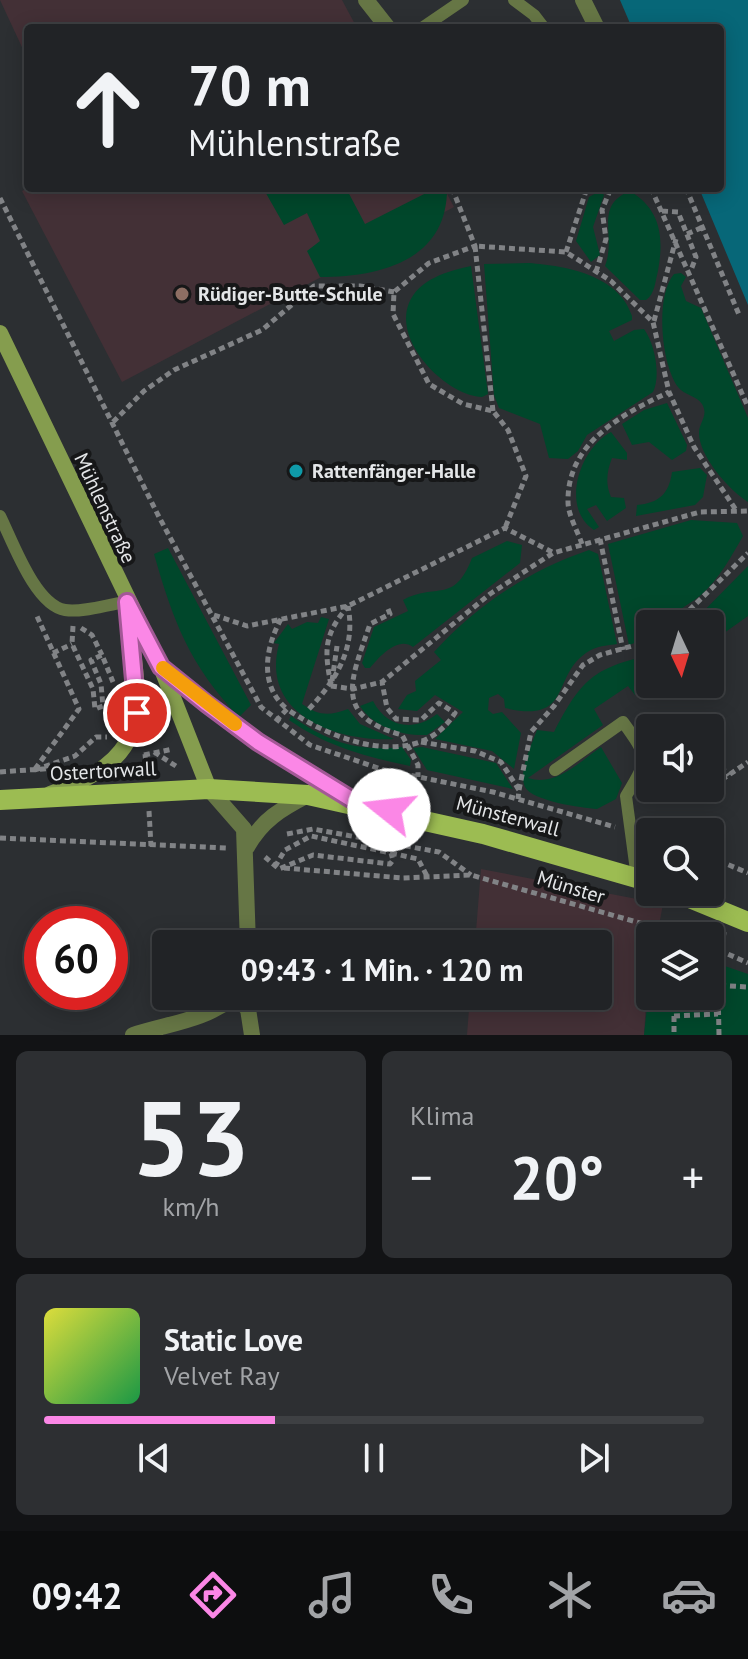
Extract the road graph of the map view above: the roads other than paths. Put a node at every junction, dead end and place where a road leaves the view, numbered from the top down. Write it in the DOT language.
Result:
graph roads {
  1 [pos="366,0"];
  2 [pos="463,0"];
  3 [pos="514,0"];
  4 [pos="583,0"];
  5 [pos="385,24"];
  6 [pos="428,24"];
  7 [pos="541,24"];
  8 [pos="595,24"];
  9 [pos="0,333"];
  10 [pos="0,516"];
  11 [pos="127,602"];
  12 [pos="161,667"];
  13 [pos="555,770"];
  14 [pos="209,789"];
  15 [pos="308,795"];
  16 [pos="37,798"];
  17 [pos="0,800"];
  18 [pos="359,804"];
  19 [pos="246,852"];
  20 [pos="636,852"];
  21 [pos="636,878"];
  22 [pos="711,906"];
  23 [pos="748,922"];
  24 [pos="248,930"];
  25 [pos="217,1010"];
  26 [pos="248,1010"];
  27 [pos="133,1035"];
  28 [pos="252,1035"];
  1 -- 5 [label="street"];
  2 -- 6 [label="lane"];
  3 -- 7 [label="lane"];
  4 -- 8 [label="street"];
  9 -- 11 [label="main road, Mühlenstraße"];
  10 -- 11 [label="lane"];
  11 -- 12 [label="main road, Mühlenstraße"];
  11 -- 16 [label="main road"];
  12 -- 14 [label="main road, Mühlenstraße"];
  12 -- 18 [label="main road"];
  13 -- 20 [label="lane"];
  14 -- 15 [label="main road, Münsterwall"];
  14 -- 16 [label="main road, Ostertorwall"];
  14 -- 19 [label="street"];
  15 -- 18 [label="main road, Münsterwall"];
  15 -- 19 [label="street"];
  16 -- 17 [label="main road, Ostertorwall"];
  18 -- 21 [label="main road, Münsterwall"];
  19 -- 24 [label="street"];
  22 -- 23 [label="main road"];
  25 -- 27 [label="street"];
  26 -- 28 [label="street"];
}
